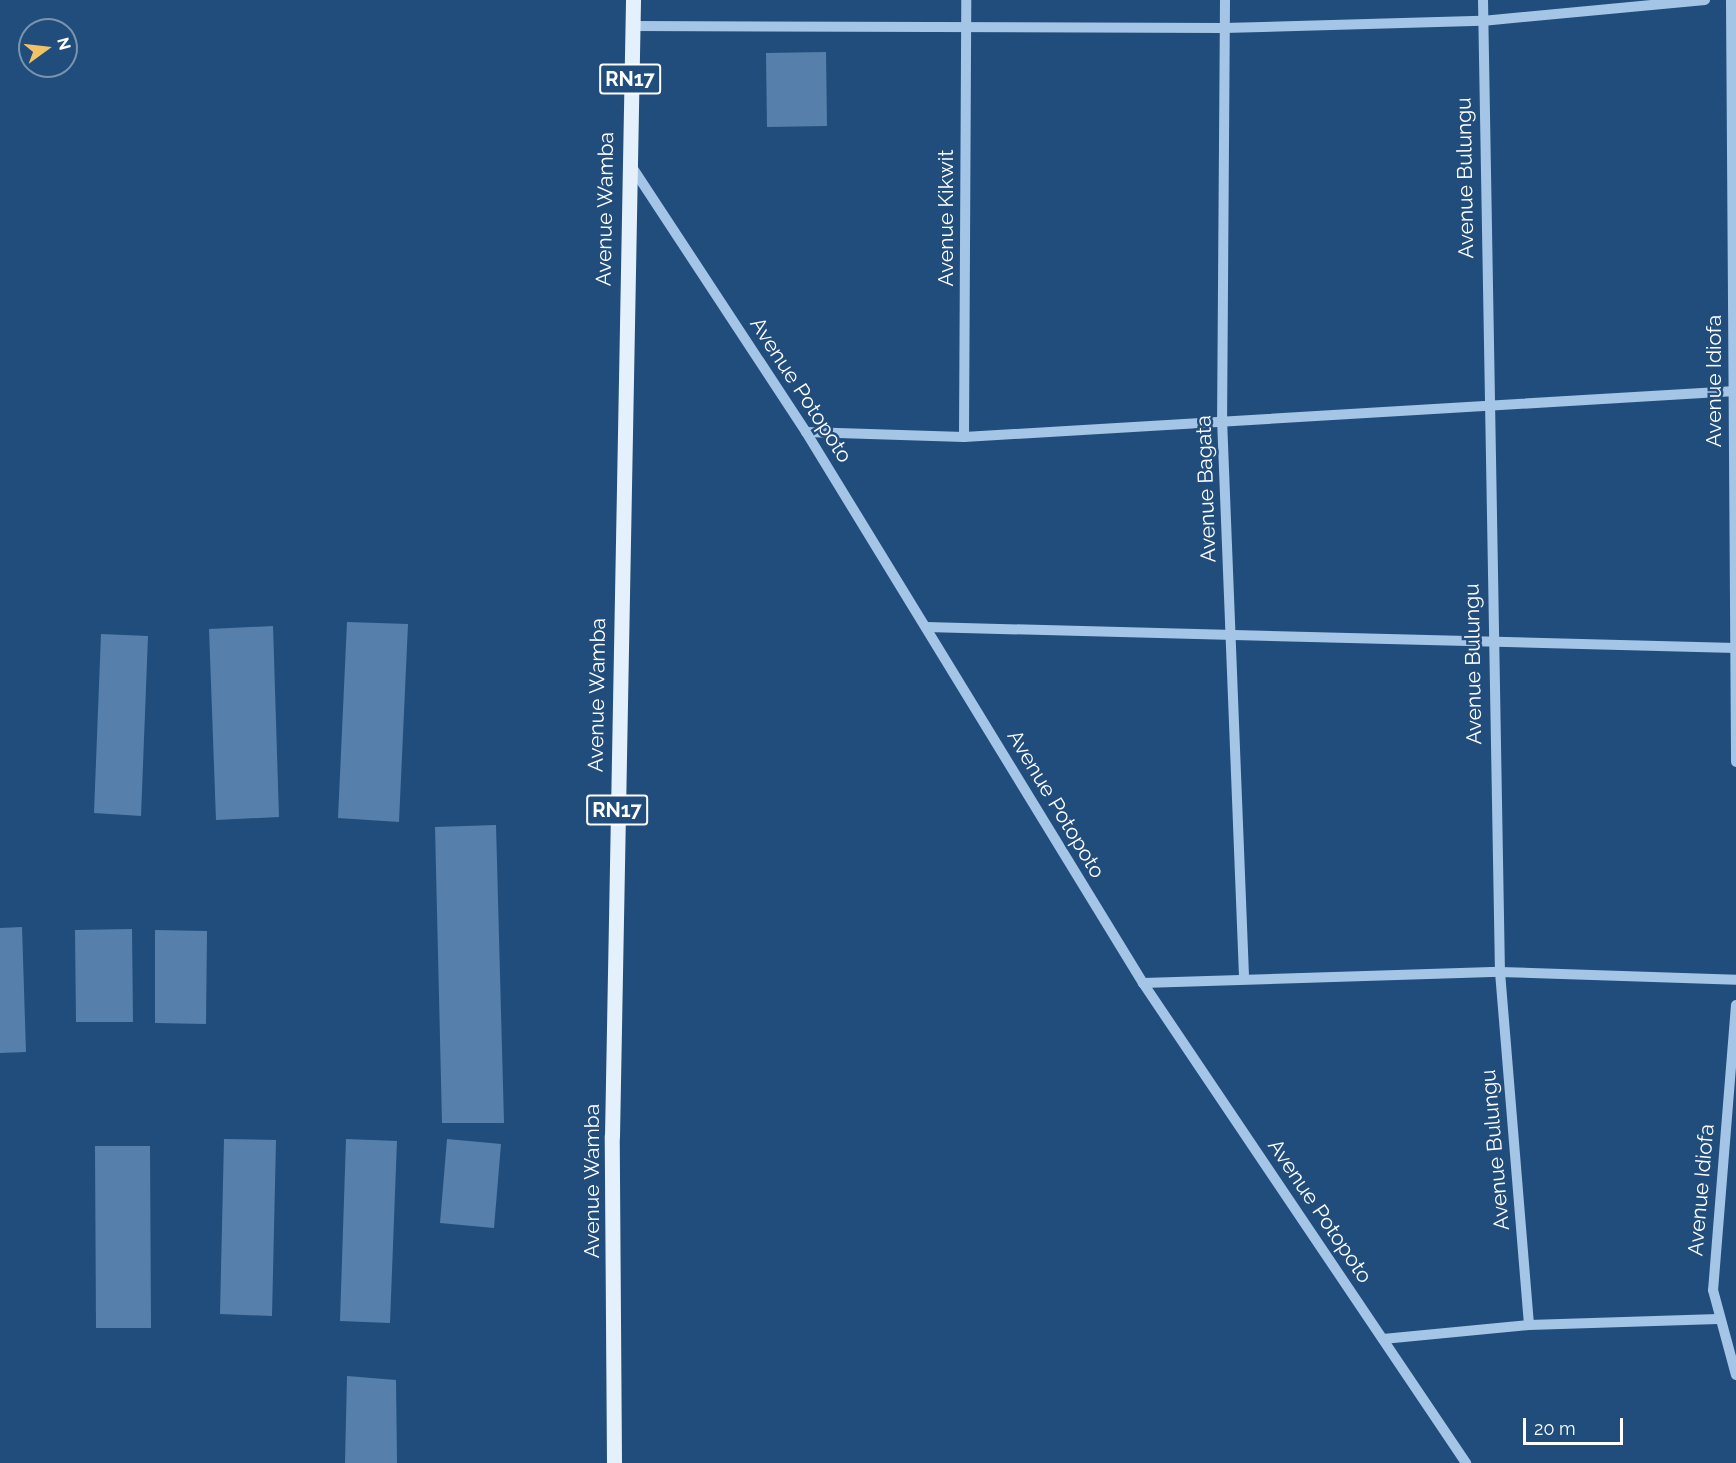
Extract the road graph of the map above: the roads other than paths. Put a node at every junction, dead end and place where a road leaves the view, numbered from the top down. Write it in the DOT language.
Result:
graph roads {
  1 [pos="633,0"];
  2 [pos="966,0"];
  3 [pos="1225,0"];
  4 [pos="1482,0"];
  5 [pos="1705,0"];
  6 [pos="1731,0"];
  7 [pos="1482,21"];
  8 [pos="633,26"];
  9 [pos="966,26"];
  10 [pos="1224,28"];
  11 [pos="626,157"];
  12 [pos="1735,391"];
  13 [pos="1488,404"];
  14 [pos="1222,420"];
  15 [pos="806,432"];
  16 [pos="964,437"];
  17 [pos="926,627"];
  18 [pos="1231,637"];
  19 [pos="1491,641"];
  20 [pos="1735,648"];
  21 [pos="1736,762"];
  22 [pos="1500,972"];
  23 [pos="1244,976"];
  24 [pos="1736,980"];
  25 [pos="1143,983"];
  26 [pos="1736,1005"];
  27 [pos="1718,1319"];
  28 [pos="1529,1325"];
  29 [pos="1383,1339"];
  30 [pos="1736,1375"];
  31 [pos="614,1463"];
  32 [pos="1466,1463"];
  1 -- 8 [label="main road, Avenue Wamba / RN17"];
  2 -- 9 [label="street, Avenue Kikwit"];
  3 -- 10 [label="street, Avenue Bagata"];
  4 -- 7 [label="street, Avenue Bulungu"];
  5 -- 7 [label="street"];
  6 -- 12 [label="street, Avenue Idiofa"];
  7 -- 10 [label="street"];
  7 -- 13 [label="street, Avenue Bulungu"];
  8 -- 9 [label="street"];
  8 -- 11 [label="main road, Avenue Wamba / RN17"];
  9 -- 10 [label="street"];
  9 -- 16 [label="street, Avenue Kikwit"];
  10 -- 14 [label="street, Avenue Bagata"];
  11 -- 15 [label="street, Avenue Potopoto"];
  11 -- 31 [label="main road, Avenue Wamba / RN17"];
  12 -- 13 [label="street"];
  12 -- 20 [label="street, Avenue Idiofa"];
  13 -- 14 [label="street"];
  13 -- 19 [label="street, Avenue Bulungu"];
  14 -- 16 [label="street"];
  14 -- 18 [label="street, Avenue Bagata"];
  15 -- 16 [label="street"];
  15 -- 17 [label="street, Avenue Potopoto"];
  17 -- 18 [label="street"];
  17 -- 25 [label="street, Avenue Potopoto"];
  18 -- 19 [label="street"];
  18 -- 23 [label="street, Avenue Bagata"];
  19 -- 20 [label="street"];
  19 -- 22 [label="street, Avenue Bulungu"];
  20 -- 21 [label="street, Avenue Idiofa"];
  22 -- 23 [label="street"];
  22 -- 24 [label="street"];
  22 -- 28 [label="street, Avenue Bulungu"];
  23 -- 25 [label="street"];
  25 -- 29 [label="street, Avenue Potopoto"];
  26 -- 27 [label="street, Avenue Idiofa"];
  27 -- 28 [label="street"];
  27 -- 30 [label="street, Avenue Idiofa"];
  28 -- 29 [label="street"];
  29 -- 32 [label="street, Avenue Potopoto"];
}
